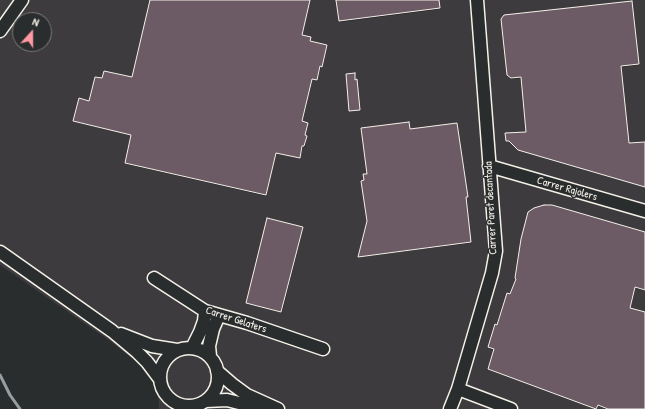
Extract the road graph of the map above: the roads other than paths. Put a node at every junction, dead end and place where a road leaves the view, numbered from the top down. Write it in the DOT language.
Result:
graph roads {
  1 [pos="22,0"];
  2 [pos="477,0"];
  3 [pos="0,31"];
  4 [pos="489,166"];
  5 [pos="645,211"];
  6 [pos="0,252"];
  7 [pos="154,278"];
  8 [pos="204,311"];
  9 [pos="219,315"];
  10 [pos="112,331"];
  11 [pos="192,348"];
  12 [pos="323,349"];
  13 [pos="177,350"];
  14 [pos="210,356"];
  15 [pos="218,371"];
  16 [pos="159,378"];
  17 [pos="458,390"];
  18 [pos="206,401"];
  19 [pos="167,403"];
  20 [pos="192,408"];
  21 [pos="263,409"];
  22 [pos="278,409"];
  23 [pos="450,409"];
  24 [pos="511,409"];
  1 -- 3 [label="street"];
  2 -- 4 [label="street, Carrer Paret decantada"];
  4 -- 5 [label="street, Carrer Rajolers"];
  4 -- 17 [label="street, Carrer Paret decantada"];
  6 -- 10 [label="street"];
  7 -- 8 [label="street, Carrer Gelaters"];
  8 -- 9 [label="street, Carrer Gelaters"];
  8 -- 11 [label="street"];
  9 -- 12 [label="street, Carrer Gelaters"];
  9 -- 14 [label="street"];
  10 -- 13 [label="street"];
  10 -- 16 [label="street"];
  11 -- 13 [label="street"];
  11 -- 14 [label="street"];
  13 -- 16 [label="street"];
  14 -- 15 [label="street"];
  15 -- 18 [label="street"];
  15 -- 22 [label="street"];
  16 -- 19 [label="street"];
  17 -- 23 [label="street, Carrer Paret decantada"];
  17 -- 24 [label="street"];
  18 -- 20 [label="street"];
  18 -- 21 [label="street"];
  19 -- 20 [label="street"];
}
